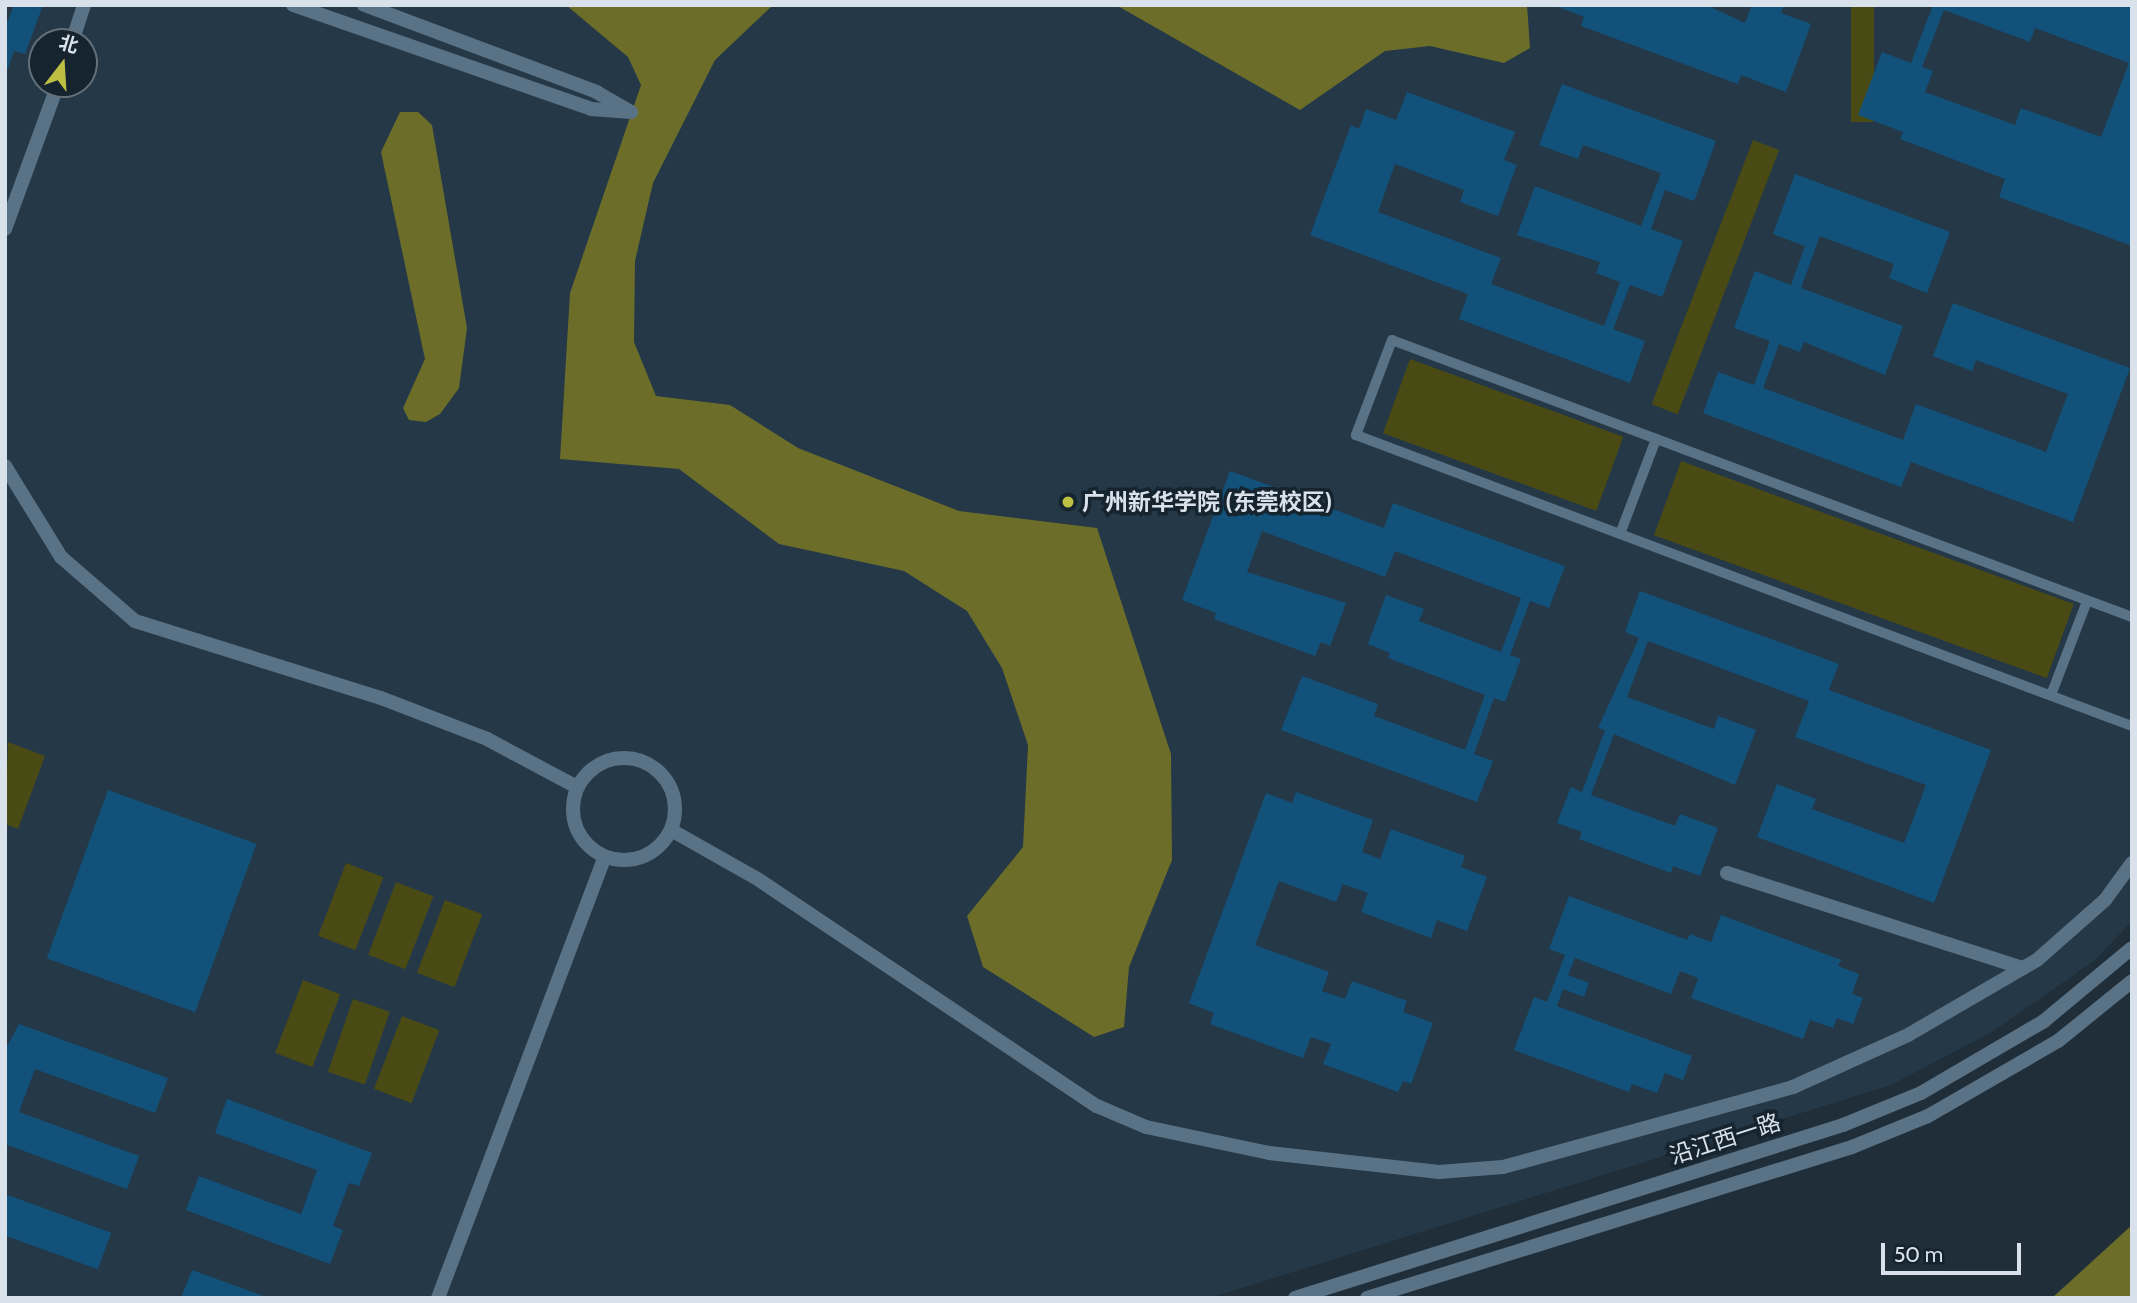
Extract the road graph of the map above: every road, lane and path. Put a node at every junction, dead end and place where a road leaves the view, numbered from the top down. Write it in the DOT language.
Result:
graph roads {
  1 [pos="84,5"];
  2 [pos="293,5"];
  3 [pos="363,5"];
  4 [pos="77,28"];
  5 [pos="53,98"];
  6 [pos="5,229"];
  7 [pos="1656,439"];
  8 [pos="5,466"];
  9 [pos="1620,534"];
  10 [pos="2087,601"];
  11 [pos="2132,617"];
  12 [pos="2051,695"];
  13 [pos="2132,726"];
  14 [pos="577,788"];
  15 [pos="671,830"];
  16 [pos="605,856"];
  17 [pos="2132,863"];
  18 [pos="1727,873"];
  19 [pos="2132,948"];
  20 [pos="2023,968"];
  21 [pos="2132,981"];
  22 [pos="438,1298"];
  23 [pos="1295,1298"];
  24 [pos="1367,1298"];
  1 -- 4 [label="street"];
  2 -- 3 [label="street"];
  5 -- 6 [label="street"];
  7 -- 9 [label="street"];
  7 -- 9 [label="street"];
  7 -- 10 [label="street"];
  8 -- 14 [label="street"];
  9 -- 12 [label="street"];
  10 -- 11 [label="street"];
  10 -- 12 [label="street"];
  12 -- 13 [label="street"];
  14 -- 15 [label="street"];
  14 -- 16 [label="street"];
  15 -- 16 [label="street"];
  15 -- 20 [label="street"];
  16 -- 22 [label="street"];
  17 -- 20 [label="street"];
  18 -- 20 [label="street"];
  19 -- 23 [label="street, 沿江西一路"];
  21 -- 24 [label="street, 沿江西一路"];
}
